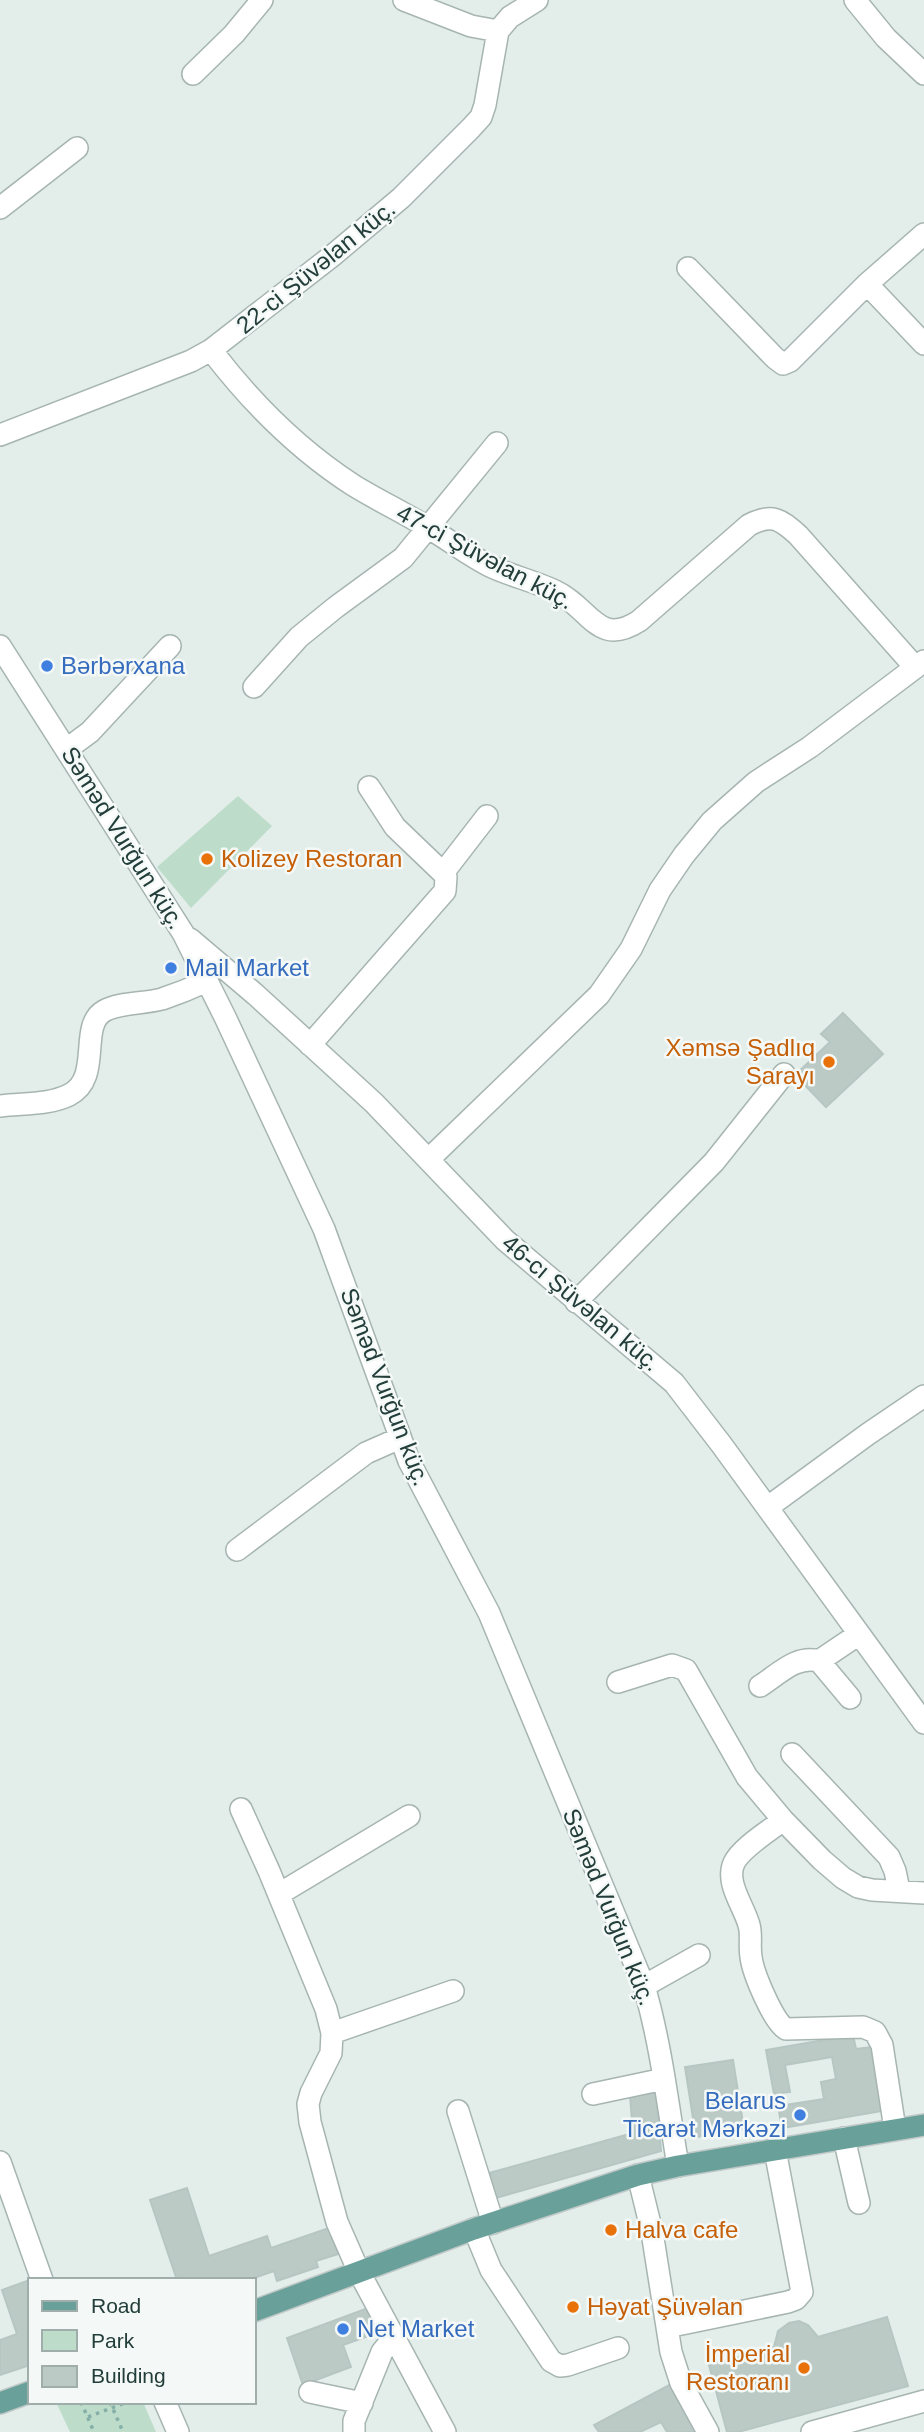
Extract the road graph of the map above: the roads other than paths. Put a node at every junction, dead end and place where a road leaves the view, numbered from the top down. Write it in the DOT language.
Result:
graph roads {
  1 [pos="262,0"];
  2 [pos="404,0"];
  3 [pos="537,0"];
  4 [pos="855,0"];
  5 [pos="498,30"];
  6 [pos="193,74"];
  7 [pos="924,74"];
  8 [pos="77,148"];
  9 [pos="0,208"];
  10 [pos="924,234"];
  11 [pos="688,268"];
  12 [pos="867,284"];
  13 [pos="924,344"];
  14 [pos="211,350"];
  15 [pos="0,435"];
  16 [pos="497,443"];
  17 [pos="428,527"];
  18 [pos="0,646"];
  19 [pos="170,646"];
  20 [pos="919,664"];
  21 [pos="254,687"];
  22 [pos="67,749"];
  23 [pos="369,787"];
  24 [pos="487,816"];
  25 [pos="443,873"];
  26 [pos="183,933"];
  27 [pos="207,981"];
  28 [pos="256,995"];
  29 [pos="225,1017"];
  30 [pos="310,1045"];
  31 [pos="783,1074"];
  32 [pos="0,1106"];
  33 [pos="429,1159"];
  34 [pos="576,1302"];
  35 [pos="924,1396"];
  36 [pos="400,1438"];
  37 [pos="768,1507"];
  38 [pos="237,1550"];
  39 [pos="859,1634"];
  40 [pos="819,1661"];
  41 [pos="618,1682"];
  42 [pos="760,1686"];
  43 [pos="850,1698"];
  44 [pos="924,1723"];
  45 [pos="792,1755"];
  46 [pos="240,1809"];
  47 [pos="409,1816"];
  48 [pos="783,1820"];
  49 [pos="899,1890"];
  50 [pos="924,1893"];
  51 [pos="279,1895"];
  52 [pos="699,1955"];
  53 [pos="643,1986"];
  54 [pos="453,1991"];
  55 [pos="331,2033"];
  56 [pos="664,2079"];
  57 [pos="593,2094"];
  58 [pos="458,2111"];
  59 [pos="924,2125"];
  60 [pos="895,2129"];
  61 [pos="844,2138"];
  62 [pos="775,2150"];
  63 [pos="0,2162"];
  64 [pos="678,2166"];
  65 [pos="638,2175"];
  66 [pos="859,2203"];
  67 [pos="484,2226"];
  68 [pos="359,2272"];
  69 [pos="41,2278"];
  70 [pos="256,2310"];
  71 [pos="667,2327"];
  72 [pos="394,2337"];
  73 [pos="618,2348"];
  74 [pos="310,2392"];
  75 [pos="28,2393"];
  76 [pos="924,2401"];
  77 [pos="0,2403"];
  78 [pos="362,2403"];
  79 [pos="165,2404"];
  80 [pos="178,2432"];
  81 [pos="354,2432"];
  82 [pos="445,2432"];
  83 [pos="708,2432"];
  84 [pos="812,2432"];
  1 -- 6 [label="street"];
  2 -- 5 [label="street"];
  3 -- 5 [label="street"];
  4 -- 7 [label="street"];
  5 -- 14 [label="street, 22-ci Şüvəlan küç."];
  8 -- 9 [label="street"];
  10 -- 12 [label="street"];
  11 -- 12 [label="street"];
  12 -- 13 [label="street"];
  14 -- 15 [label="street, 22-ci Şüvəlan küç."];
  14 -- 17 [label="street, 47-ci Şüvəlan küç."];
  16 -- 17 [label="street"];
  17 -- 20 [label="street, 47-ci Şüvəlan küç."];
  17 -- 21 [label="street"];
  18 -- 22 [label="street, Səməd Vurğun küç."];
  19 -- 22 [label="street"];
  20 -- 33 [label="street, 47-ci Şüvəlan küç."];
  22 -- 26 [label="street, Səməd Vurğun küç."];
  23 -- 25 [label="street"];
  24 -- 25 [label="street"];
  25 -- 30 [label="street"];
  26 -- 27 [label="street, Səməd Vurğun küç."];
  26 -- 28 [label="street, 46-cı Şüvəlan küç."];
  27 -- 29 [label="street, Səməd Vurğun küç."];
  27 -- 32 [label="street"];
  28 -- 29 [label="street"];
  28 -- 30 [label="street, 46-cı Şüvəlan küç."];
  29 -- 36 [label="street, Səməd Vurğun küç."];
  30 -- 33 [label="street, 46-cı Şüvəlan küç."];
  31 -- 34 [label="street"];
  33 -- 34 [label="street, 46-cı Şüvəlan küç."];
  34 -- 37 [label="street, 46-cı Şüvəlan küç."];
  35 -- 37 [label="street"];
  36 -- 38 [label="street"];
  36 -- 53 [label="street, Səməd Vurğun küç."];
  37 -- 39 [label="street, 46-cı Şüvəlan küç."];
  39 -- 40 [label="street"];
  39 -- 44 [label="street, 46-cı Şüvəlan küç."];
  40 -- 42 [label="street"];
  40 -- 43 [label="street"];
  41 -- 48 [label="street"];
  45 -- 49 [label="street"];
  46 -- 51 [label="street"];
  47 -- 51 [label="street"];
  48 -- 49 [label="street"];
  48 -- 60 [label="street"];
  49 -- 50 [label="street"];
  51 -- 55 [label="street"];
  52 -- 53 [label="street"];
  53 -- 56 [label="street, Səməd Vurğun küç."];
  54 -- 55 [label="street"];
  55 -- 68 [label="street"];
  56 -- 57 [label="street"];
  56 -- 64 [label="street, Səməd Vurğun küç."];
  58 -- 67 [label="street"];
  59 -- 60 [label="main road"];
  60 -- 61 [label="main road"];
  61 -- 62 [label="main road"];
  61 -- 66 [label="street"];
  62 -- 64 [label="main road"];
  62 -- 71 [label="street"];
  63 -- 69 [label="street"];
  64 -- 65 [label="main road"];
  65 -- 67 [label="main road"];
  65 -- 71 [label="street"];
  67 -- 68 [label="main road"];
  67 -- 73 [label="street"];
  68 -- 70 [label="main road"];
  68 -- 72 [label="street"];
  71 -- 83 [label="street"];
  72 -- 78 [label="street"];
  72 -- 82 [label="street"];
  74 -- 78 [label="street"];
  75 -- 77 [label="main road"];
  76 -- 84 [label="street"];
  78 -- 81 [label="street"];
  79 -- 80 [label="street"];
}
